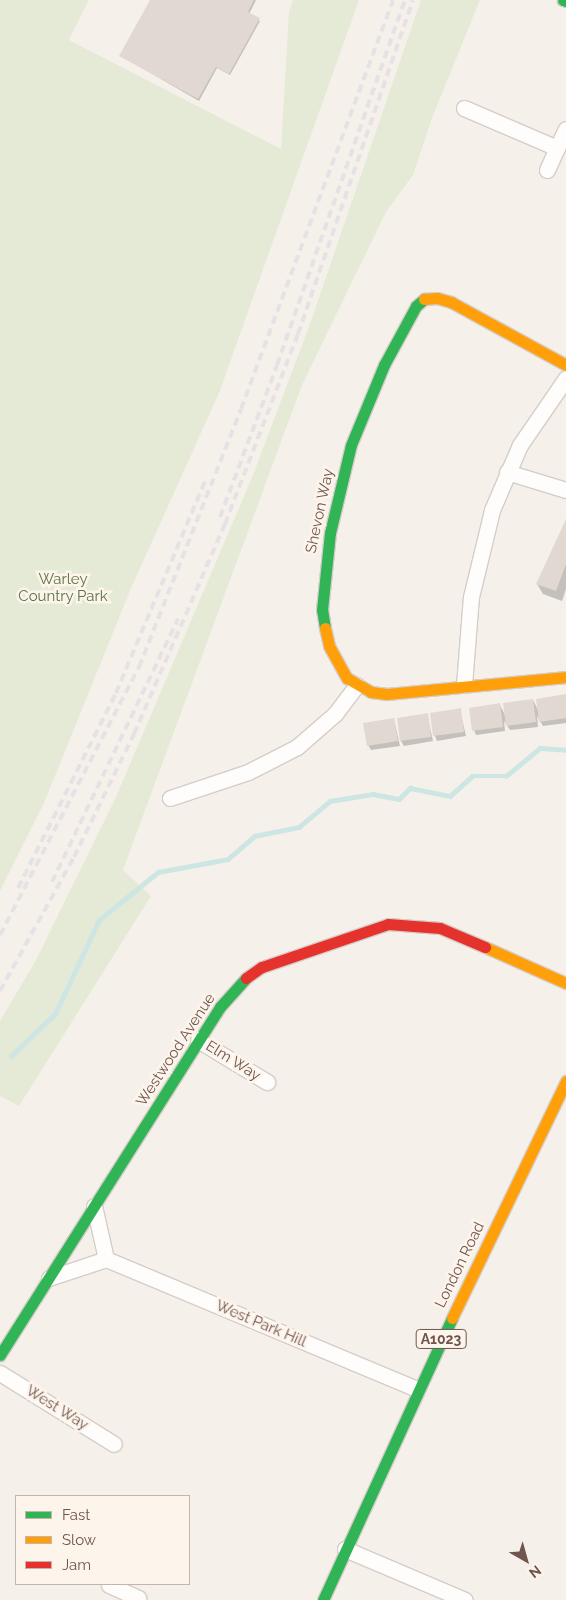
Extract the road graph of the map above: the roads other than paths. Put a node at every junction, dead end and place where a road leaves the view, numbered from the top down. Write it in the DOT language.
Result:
graph roads {
  1 [pos="464,108"];
  2 [pos="566,129"];
  3 [pos="557,148"];
  4 [pos="547,170"];
  5 [pos="566,365"];
  6 [pos="566,378"];
  7 [pos="507,472"];
  8 [pos="566,490"];
  9 [pos="566,677"];
  10 [pos="357,685"];
  11 [pos="464,685"];
  12 [pos="170,798"];
  13 [pos="566,983"];
  14 [pos="198,1040"];
  15 [pos="566,1081"];
  16 [pos="267,1082"];
  17 [pos="94,1206"];
  18 [pos="106,1259"];
  19 [pos="49,1278"];
  20 [pos="0,1355"];
  21 [pos="0,1373"];
  22 [pos="417,1389"];
  23 [pos="114,1444"];
  24 [pos="345,1549"];
  25 [pos="109,1585"];
  26 [pos="139,1599"];
  27 [pos="323,1600"];
  28 [pos="466,1600"];
  1 -- 3 [label="street"];
  2 -- 3 [label="street"];
  3 -- 4 [label="street"];
  5 -- 10 [label="street, Shevon Way"];
  6 -- 7 [label="street"];
  7 -- 8 [label="street"];
  7 -- 11 [label="street"];
  9 -- 11 [label="street"];
  10 -- 11 [label="street"];
  10 -- 12 [label="street"];
  13 -- 14 [label="street, Westwood Avenue"];
  14 -- 16 [label="street, Elm Way"];
  14 -- 17 [label="street, Westwood Avenue"];
  15 -- 22 [label="street, London Road / A1023"];
  17 -- 18 [label="street"];
  17 -- 19 [label="street, Westwood Avenue"];
  18 -- 19 [label="street"];
  18 -- 22 [label="street, West Park Hill"];
  19 -- 20 [label="street, Westwood Avenue"];
  21 -- 23 [label="street, West Way"];
  22 -- 24 [label="street, London Road / A1023"];
  24 -- 27 [label="street, London Road / A1023"];
  24 -- 28 [label="street"];
  25 -- 26 [label="street"];
}
